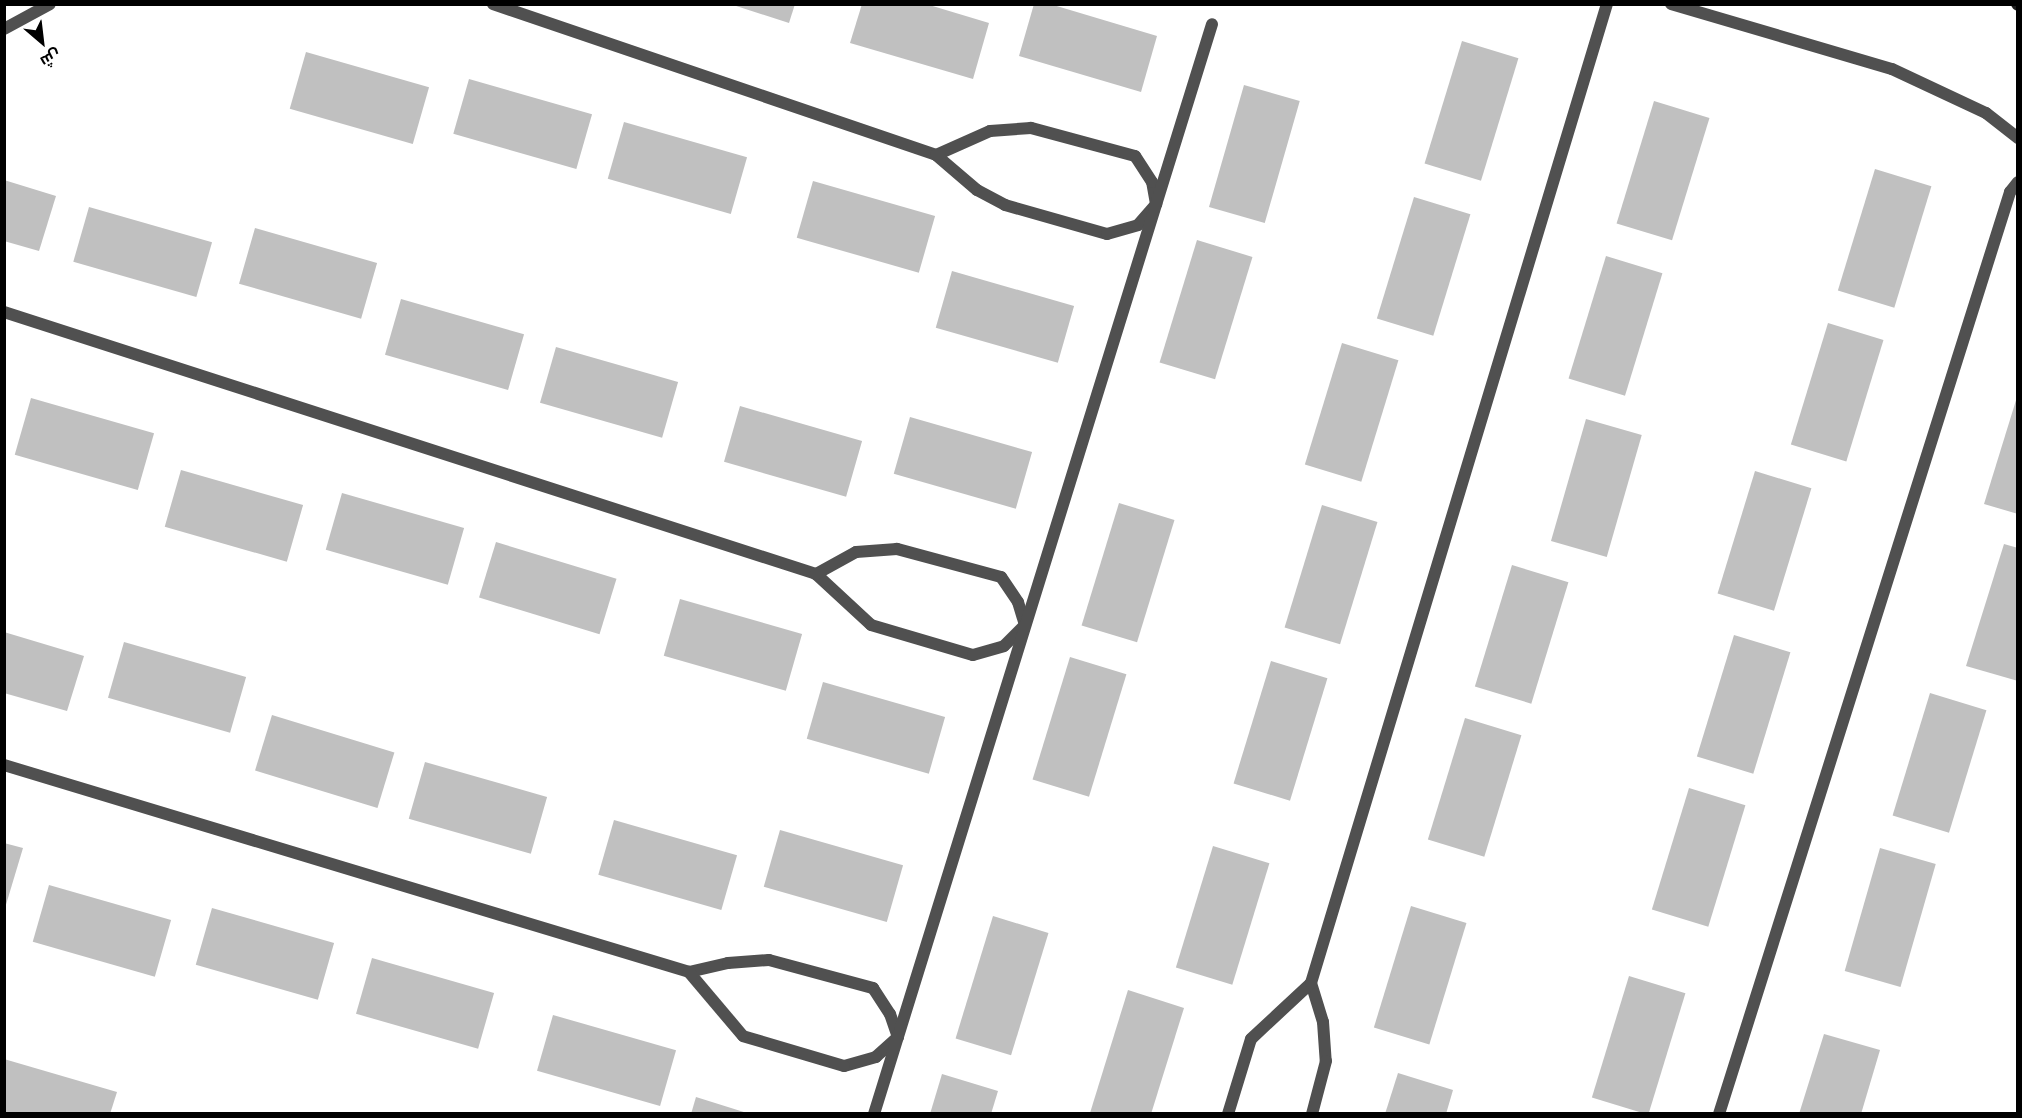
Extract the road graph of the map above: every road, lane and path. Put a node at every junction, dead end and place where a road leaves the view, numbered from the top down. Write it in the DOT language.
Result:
graph roads {
  1 [pos="50,4"];
  2 [pos="493,4"];
  3 [pos="1607,4"];
  4 [pos="1671,4"];
  5 [pos="1212,24"];
  6 [pos="4,29"];
  7 [pos="2018,138"];
  8 [pos="936,155"];
  9 [pos="2018,182"];
  10 [pos="1156,204"];
  11 [pos="4,312"];
  12 [pos="816,574"];
  13 [pos="1025,625"];
  14 [pos="4,765"];
  15 [pos="689,972"];
  16 [pos="1311,983"];
  17 [pos="898,1037"];
  18 [pos="874,1113"];
  19 [pos="1228,1113"];
  20 [pos="1312,1113"];
  21 [pos="1720,1113"];
  1 -- 6 [label="street"];
  2 -- 8 [label="street"];
  3 -- 16 [label="street"];
  4 -- 7 [label="street"];
  5 -- 10 [label="street"];
  8 -- 10 [label="street"];
  8 -- 10 [label="street"];
  9 -- 21 [label="street"];
  10 -- 13 [label="street"];
  11 -- 12 [label="street"];
  12 -- 13 [label="street"];
  12 -- 13 [label="street"];
  13 -- 17 [label="street"];
  14 -- 15 [label="street"];
  15 -- 17 [label="street"];
  15 -- 17 [label="street"];
  16 -- 19 [label="street"];
  16 -- 20 [label="street"];
  17 -- 18 [label="street"];
}
